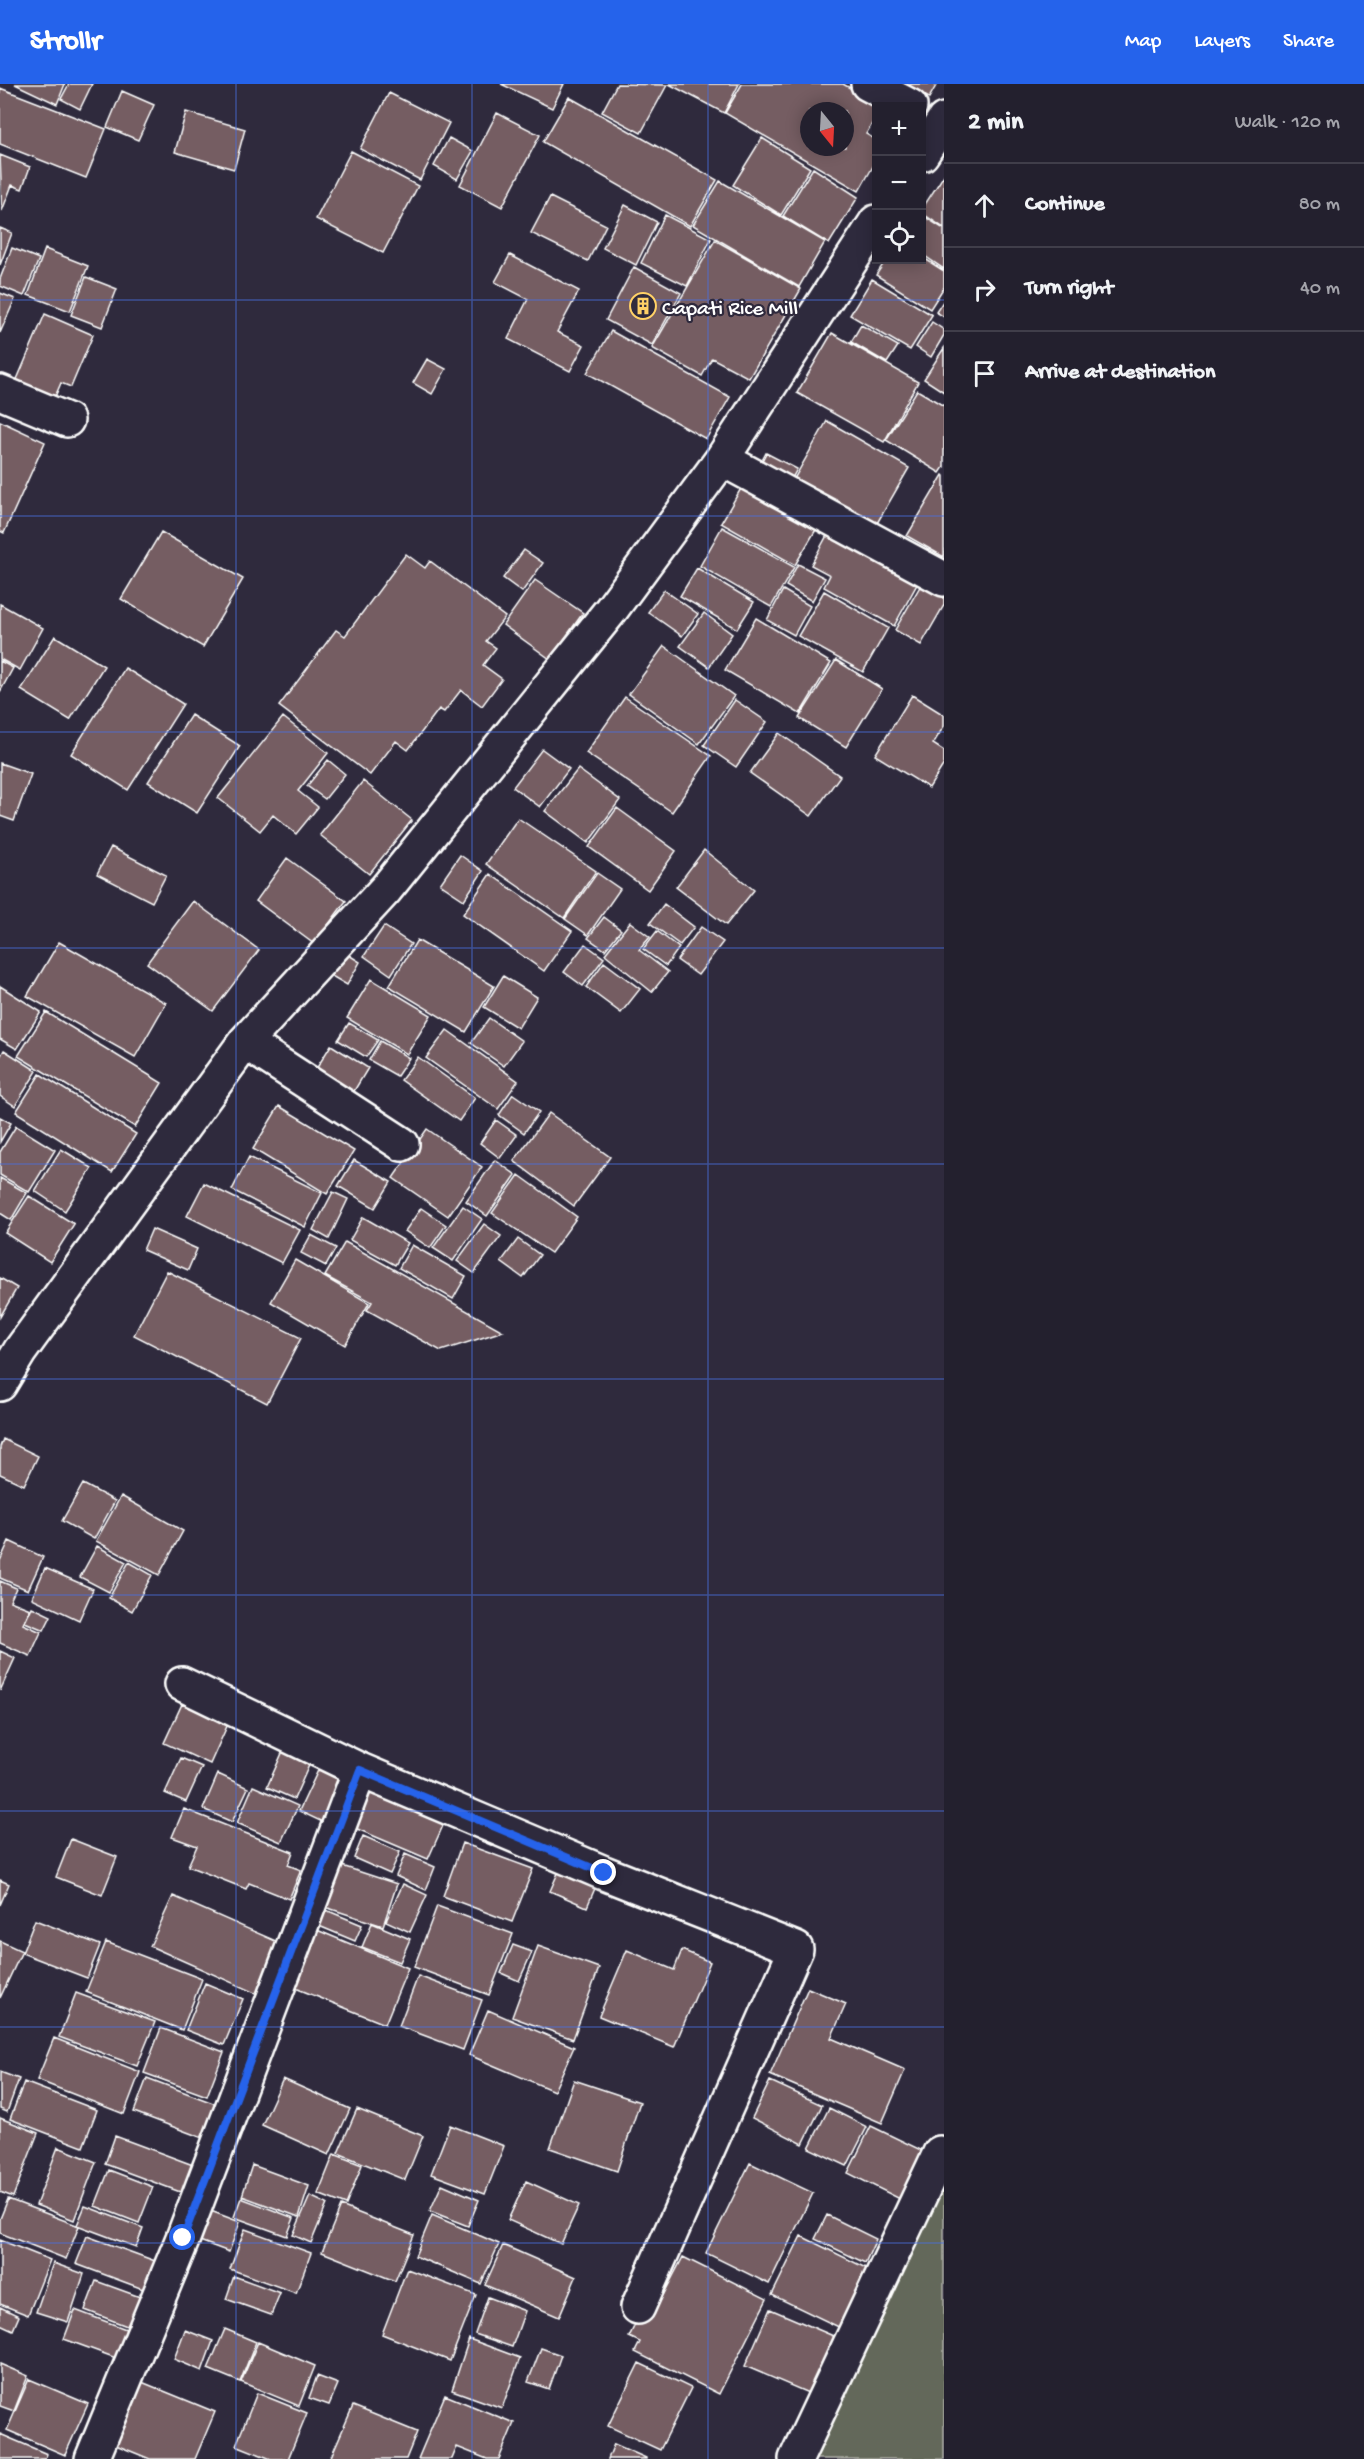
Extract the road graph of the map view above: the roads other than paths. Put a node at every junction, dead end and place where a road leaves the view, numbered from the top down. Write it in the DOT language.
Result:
graph roads {
  1 [pos="868,84"];
  2 [pos="902,102"];
  3 [pos="936,119"];
  4 [pos="926,142"];
  5 [pos="872,228"];
  6 [pos="0,392"];
  7 [pos="67,420"];
  8 [pos="722,459"];
  9 [pos="944,579"];
  10 [pos="245,1042"];
  11 [pos="402,1144"];
  12 [pos="0,1384"];
  13 [pos="182,1684"];
  14 [pos="360,1770"];
  15 [pos="940,2153"];
  16 [pos="638,2307"];
  17 [pos="92,2459"];
  18 [pos="796,2459"];
  1 -- 2 [label="street"];
  3 -- 4 [label="street"];
  5 -- 8 [label="street"];
  6 -- 7 [label="street"];
  8 -- 9 [label="street"];
  8 -- 10 [label="street"];
  10 -- 11 [label="street"];
  10 -- 12 [label="street"];
  13 -- 14 [label="street"];
  14 -- 16 [label="street"];
  14 -- 17 [label="street"];
  15 -- 18 [label="street"];
}
